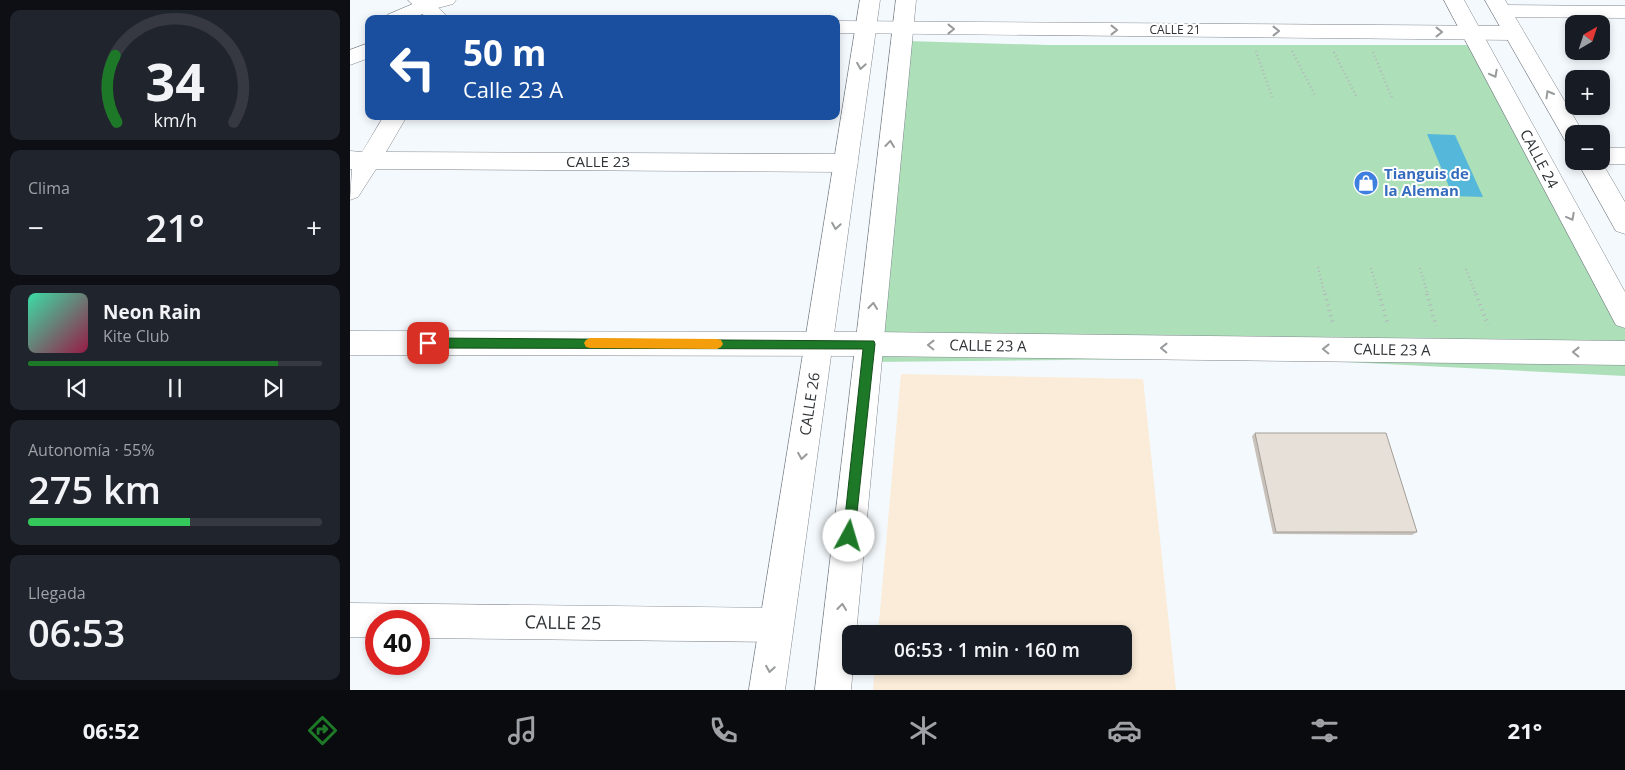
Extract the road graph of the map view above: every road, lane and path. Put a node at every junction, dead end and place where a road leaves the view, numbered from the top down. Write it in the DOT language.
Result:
graph roads {
  1 [pos="462,0"];
  2 [pos="870,0"];
  3 [pos="906,0"];
  4 [pos="1454,0"];
  5 [pos="1498,5"];
  6 [pos="434,10"];
  7 [pos="1625,12"];
  8 [pos="412,15"];
  9 [pos="840,27"];
  10 [pos="866,28"];
  11 [pos="902,28"];
  12 [pos="365,32"];
  13 [pos="1472,33"];
  14 [pos="1514,33"];
  15 [pos="350,38"];
  16 [pos="1256,50"];
  17 [pos="1292,51"];
  18 [pos="1334,51"];
  19 [pos="365,52"];
  20 [pos="1373,52"];
  21 [pos="350,58"];
  22 [pos="1272,97"];
  23 [pos="1316,97"];
  24 [pos="1357,98"];
  25 [pos="1392,98"];
  26 [pos="393,120"];
  27 [pos="1568,125"];
  28 [pos="1610,156"];
  29 [pos="1625,156"];
  30 [pos="360,160"];
  31 [pos="846,163"];
  32 [pos="1594,170"];
  33 [pos="350,191"];
  34 [pos="1625,224"];
  35 [pos="1318,266"];
  36 [pos="1371,268"];
  37 [pos="1420,268"];
  38 [pos="1466,269"];
  39 [pos="1625,317"];
  40 [pos="1334,328"];
  41 [pos="1389,329"];
  42 [pos="1437,329"];
  43 [pos="1489,329"];
  44 [pos="350,343"];
  45 [pos="819,344"];
  46 [pos="870,344"];
  47 [pos="1625,353"];
  48 [pos="350,620"];
  49 [pos="776,626"];
  50 [pos="767,690"];
  51 [pos="833,690"];
  1 -- 6 [label="street"];
  2 -- 10 [label="street, CALLE 26"];
  3 -- 11 [label="street"];
  4 -- 13 [label="street, CALLE 24"];
  5 -- 7 [label="street"];
  5 -- 14 [label="street"];
  6 -- 8 [label="street"];
  9 -- 10 [label="street, CALLE 21"];
  10 -- 11 [label="street, CALLE 21"];
  10 -- 31 [label="street, CALLE 26, one-way"];
  11 -- 13 [label="street, CALLE 21, one-way"];
  46 -- 11 [label="street, one-way"];
  12 -- 15 [label="street"];
  13 -- 14 [label="street, CALLE 21"];
  13 -- 39 [label="street, CALLE 24, one-way"];
  27 -- 14 [label="street, one-way"];
  16 -- 22 [label="path"];
  17 -- 23 [label="path"];
  18 -- 24 [label="path"];
  19 -- 21 [label="street"];
  20 -- 25 [label="path"];
  26 -- 30 [label="street"];
  28 -- 29 [label="street"];
  30 -- 31 [label="street, CALLE 23"];
  30 -- 33 [label="street"];
  31 -- 45 [label="street, CALLE 26, one-way"];
  32 -- 34 [label="street"];
  35 -- 40 [label="path"];
  36 -- 41 [label="path"];
  37 -- 42 [label="path"];
  38 -- 43 [label="path"];
  44 -- 45 [label="street, CALLE 23 A"];
  45 -- 46 [label="street, CALLE 23 A"];
  45 -- 49 [label="street, CALLE 26, one-way"];
  47 -- 46 [label="street, CALLE 23 A, one-way"];
  51 -- 46 [label="street, one-way"];
  48 -- 49 [label="street, CALLE 25"];
  49 -- 50 [label="street, CALLE 26, one-way"];
}
